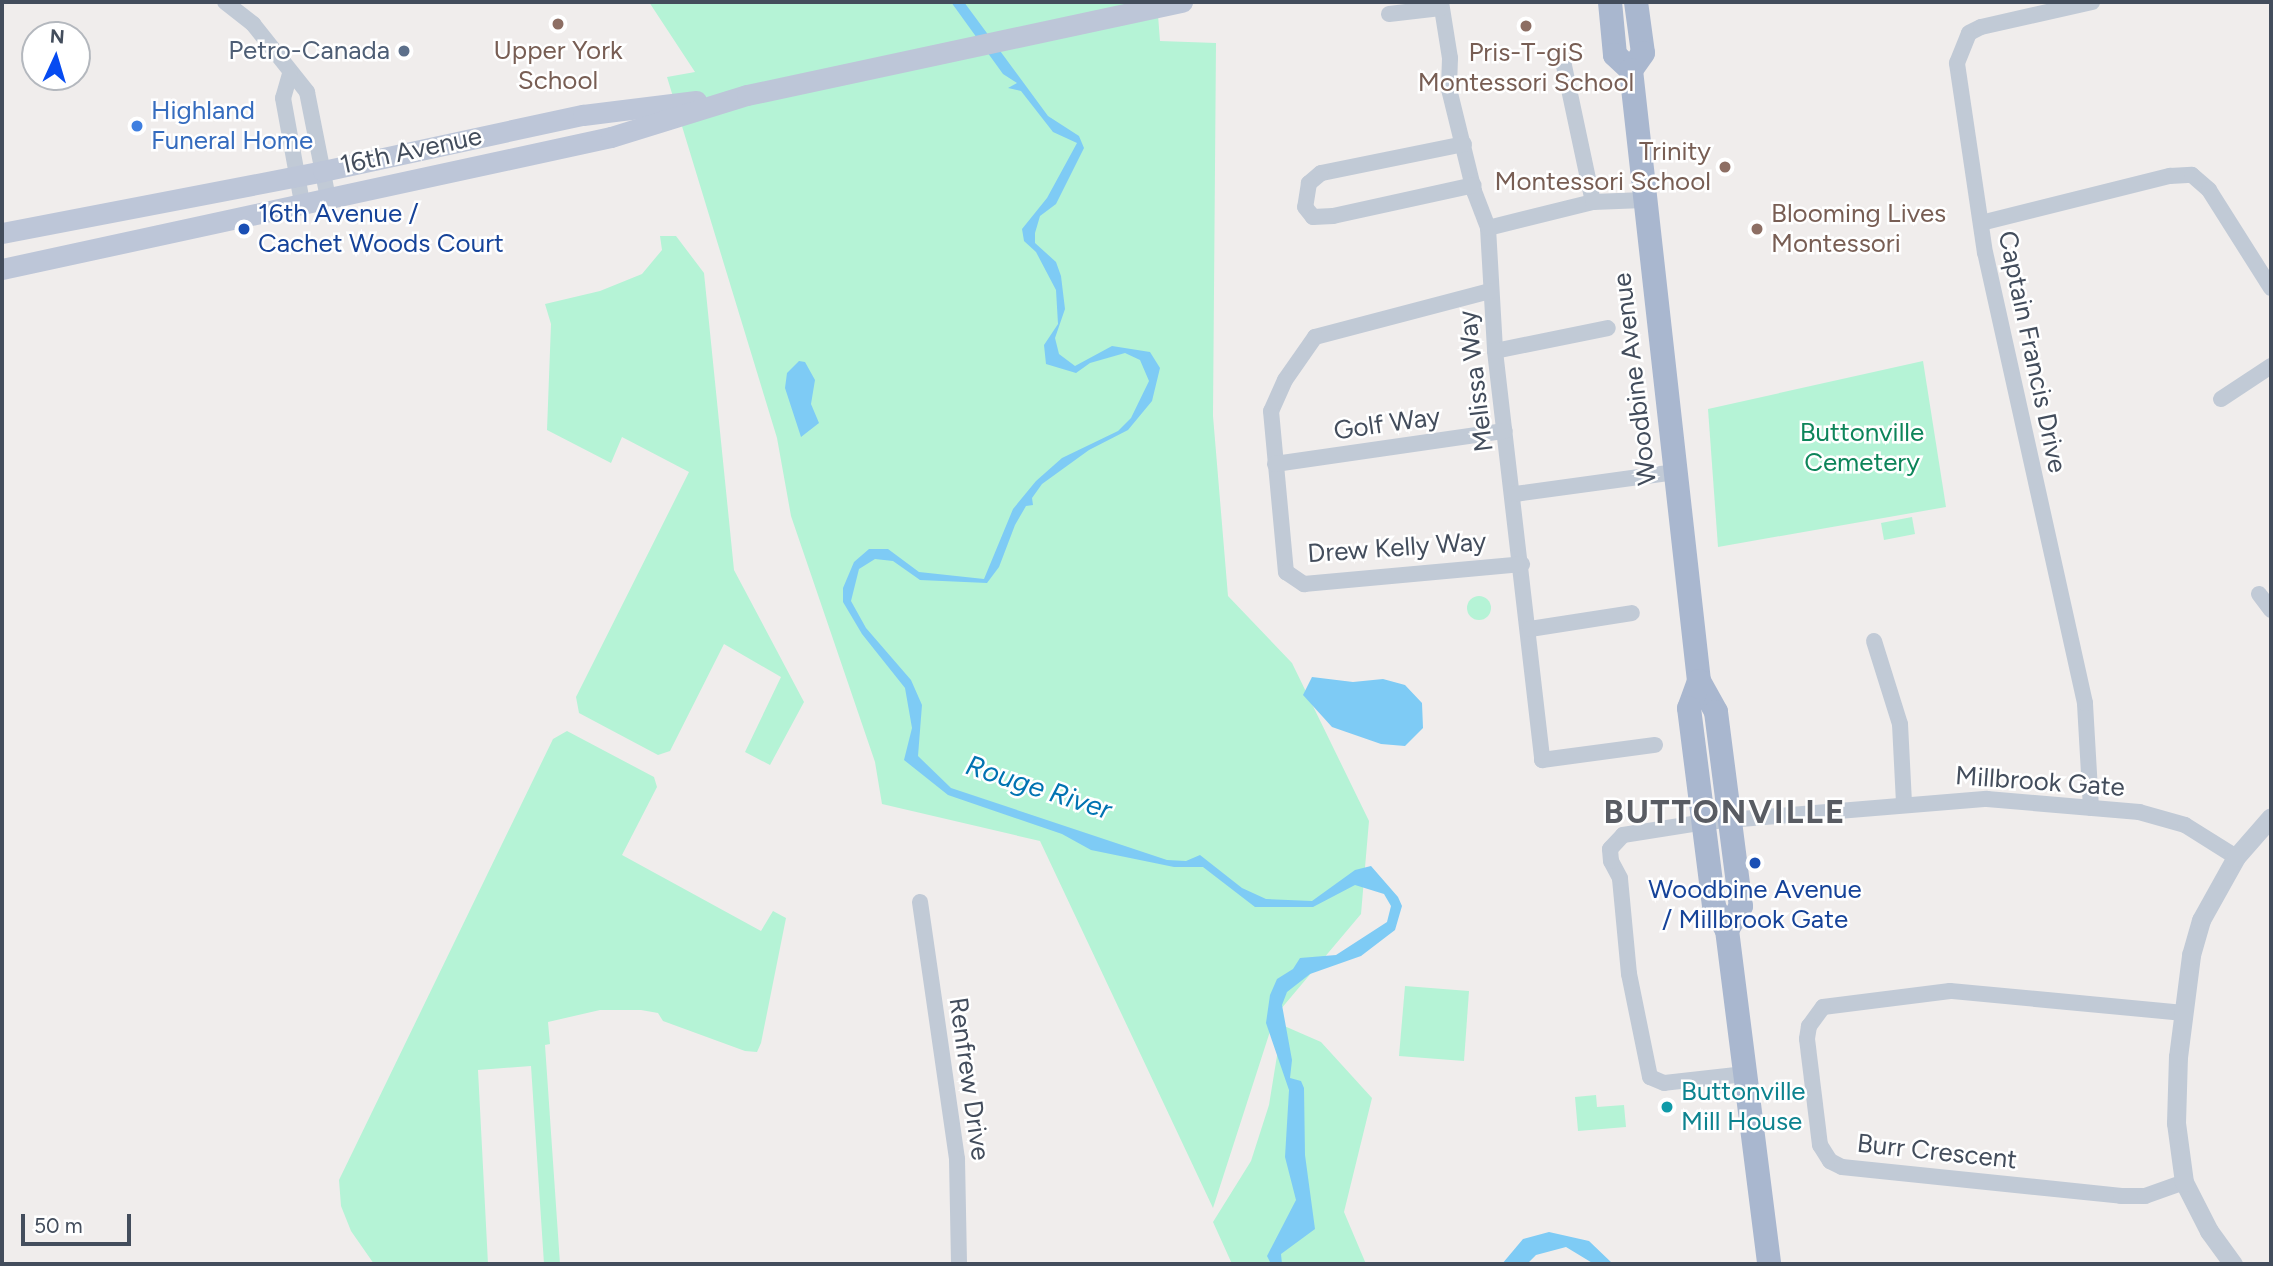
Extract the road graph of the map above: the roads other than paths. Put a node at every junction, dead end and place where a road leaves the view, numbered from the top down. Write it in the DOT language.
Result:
graph roads {
  1 [pos="225,2"];
  2 [pos="1182,2"];
  3 [pos="1609,2"];
  4 [pos="1636,2"];
  5 [pos="2092,2"];
  6 [pos="1441,5"];
  7 [pos="1389,14"];
  8 [pos="1563,61"];
  9 [pos="1631,71"];
  10 [pos="290,74"];
  11 [pos="747,95"];
  12 [pos="1464,144"];
  13 [pos="323,171"];
  14 [pos="296,177"];
  15 [pos="1474,184"];
  16 [pos="328,198"];
  17 [pos="1644,200"];
  18 [pos="1593,202"];
  19 [pos="302,203"];
  20 [pos="1981,223"];
  21 [pos="1488,228"];
  22 [pos="2,233"];
  23 [pos="2,269"];
  24 [pos="2271,288"];
  25 [pos="1490,291"];
  26 [pos="1608,328"];
  27 [pos="1495,351"];
  28 [pos="2271,366"];
  29 [pos="2221,399"];
  30 [pos="1505,431"];
  31 [pos="1275,464"];
  32 [pos="1676,472"];
  33 [pos="1515,494"];
  34 [pos="1522,564"];
  35 [pos="2259,594"];
  36 [pos="2271,610"];
  37 [pos="1632,613"];
  38 [pos="1530,629"];
  39 [pos="1874,641"];
  40 [pos="1655,745"];
  41 [pos="1904,802"];
  42 [pos="2091,808"];
  43 [pos="2271,817"];
  44 [pos="1717,821"];
  45 [pos="2236,857"];
  46 [pos="920,902"];
  47 [pos="2184,1013"];
  48 [pos="1745,1074"];
  49 [pos="2184,1182"];
  50 [pos="959,1264"];
  51 [pos="1769,1264"];
  52 [pos="2233,1264"];
  1 -- 10 [label="street"];
  2 -- 11 [label="main road, 16th Avenue"];
  3 -- 9 [label="main road, Woodbine Avenue"];
  4 -- 9 [label="main road, Woodbine Avenue"];
  5 -- 20 [label="street, Captain Francis Drive"];
  6 -- 7 [label="street"];
  6 -- 12 [label="street, Melissa Way"];
  8 -- 18 [label="street"];
  9 -- 17 [label="main road, Woodbine Avenue"];
  10 -- 13 [label="street"];
  10 -- 14 [label="street"];
  11 -- 13 [label="main road, 16th Avenue"];
  11 -- 16 [label="main road, 16th Avenue"];
  12 -- 15 [label="street, Melissa Way"];
  12 -- 15 [label="street"];
  13 -- 14 [label="main road, 16th Avenue"];
  13 -- 16 [label="street"];
  14 -- 19 [label="street"];
  14 -- 22 [label="main road, 16th Avenue"];
  15 -- 21 [label="street, Melissa Way"];
  16 -- 19 [label="main road, 16th Avenue"];
  17 -- 18 [label="street"];
  17 -- 32 [label="main road, Woodbine Avenue"];
  18 -- 21 [label="street"];
  19 -- 23 [label="main road, 16th Avenue"];
  20 -- 24 [label="street"];
  20 -- 42 [label="street, Captain Francis Drive"];
  21 -- 25 [label="street, Melissa Way"];
  25 -- 27 [label="street, Melissa Way"];
  25 -- 31 [label="street, Drew Kelly Way"];
  26 -- 27 [label="street"];
  27 -- 30 [label="street, Melissa Way"];
  28 -- 29 [label="street"];
  30 -- 31 [label="street, Golf Way"];
  30 -- 33 [label="street, Melissa Way"];
  31 -- 34 [label="street, Drew Kelly Way"];
  32 -- 33 [label="street"];
  32 -- 44 [label="main road, Woodbine Avenue"];
  33 -- 34 [label="street, Melissa Way"];
  34 -- 38 [label="street, Melissa Way"];
  35 -- 36 [label="street"];
  37 -- 38 [label="street"];
  38 -- 40 [label="street, Melissa Way"];
  39 -- 41 [label="street"];
  41 -- 42 [label="street, Millbrook Gate"];
  41 -- 44 [label="street, Millbrook Gate"];
  42 -- 45 [label="street, Millbrook Gate"];
  43 -- 45 [label="street"];
  44 -- 48 [label="main road, Woodbine Avenue"];
  44 -- 48 [label="street, Millbrook Gate"];
  45 -- 47 [label="street"];
  46 -- 50 [label="street, Renfrew Drive"];
  47 -- 49 [label="street"];
  47 -- 49 [label="street, Burr Crescent"];
  48 -- 51 [label="main road, Woodbine Avenue"];
  49 -- 52 [label="street"];
}
